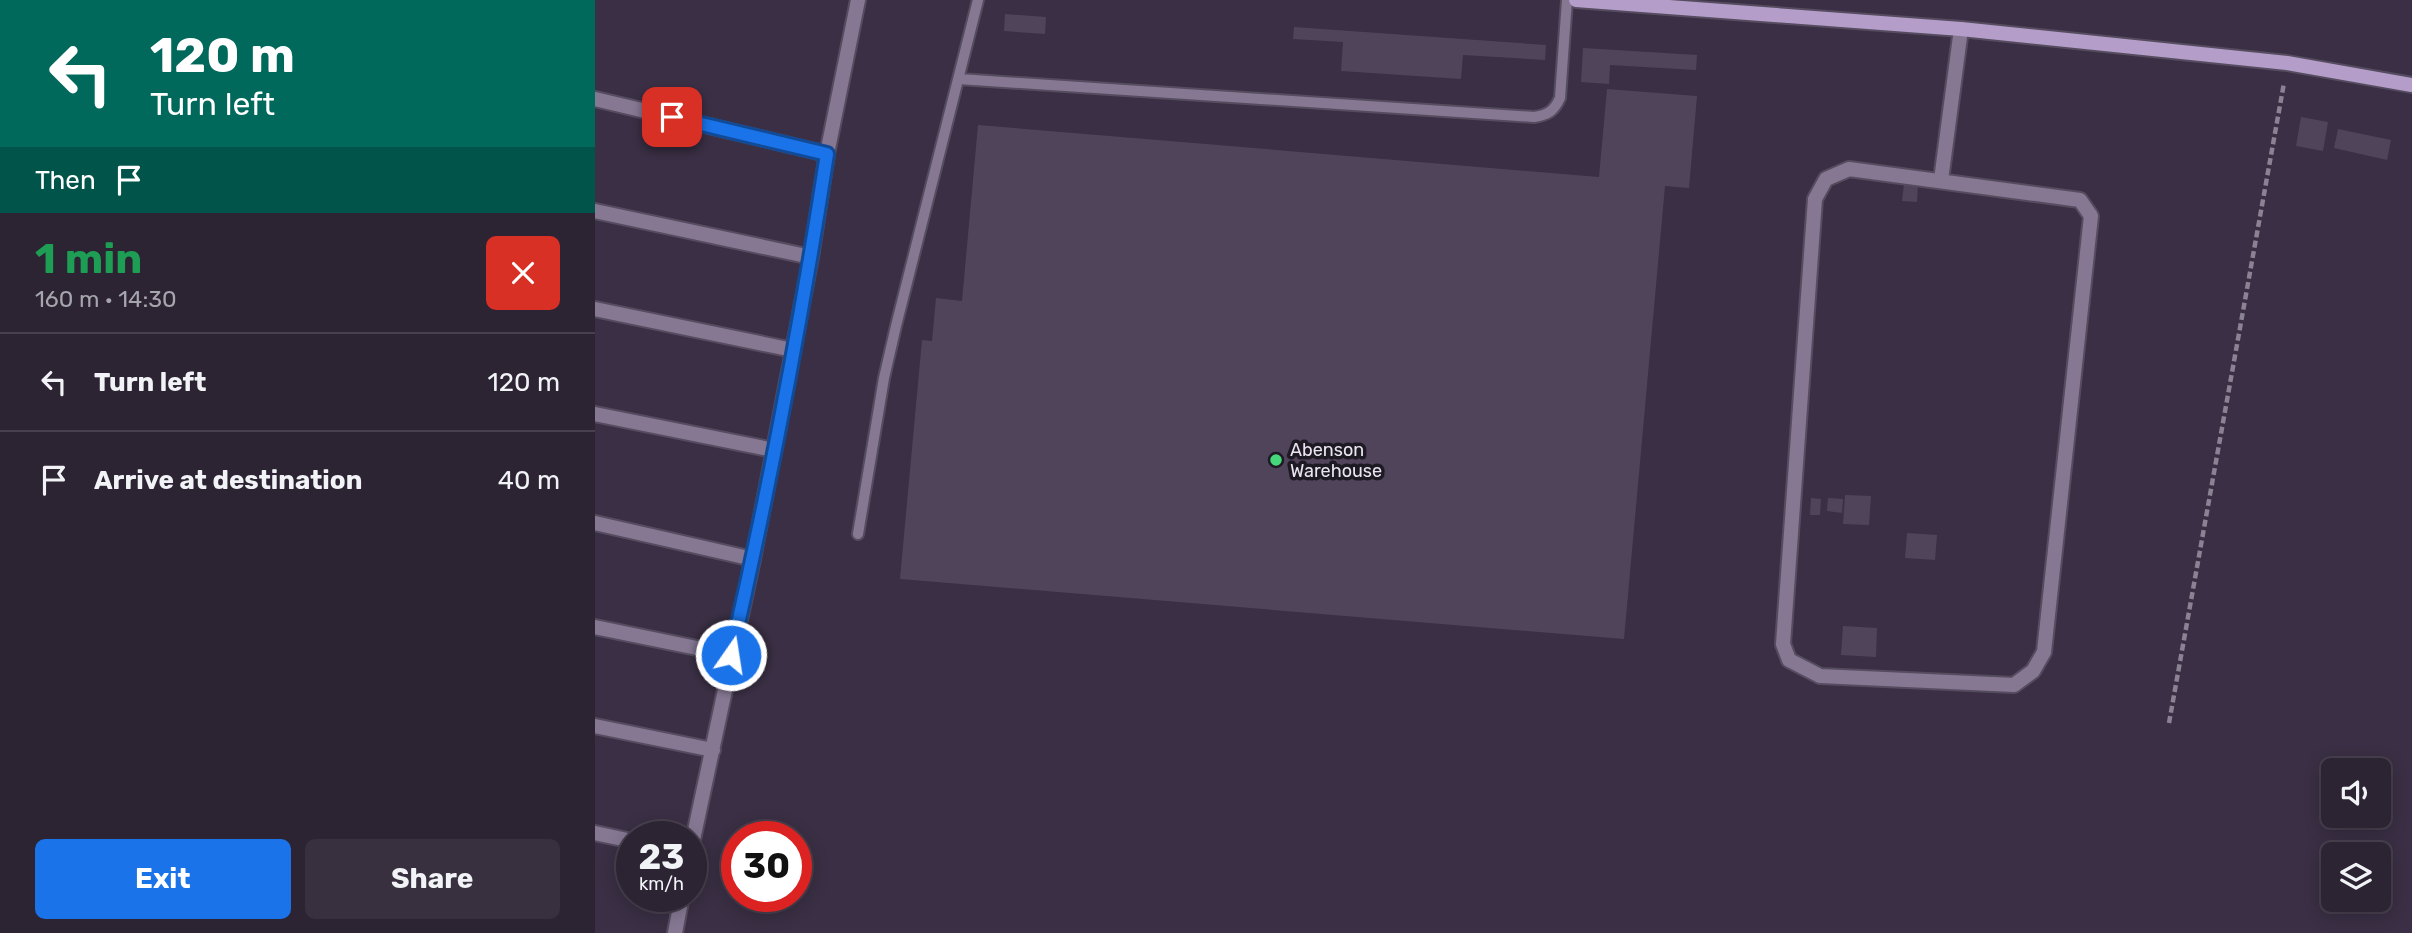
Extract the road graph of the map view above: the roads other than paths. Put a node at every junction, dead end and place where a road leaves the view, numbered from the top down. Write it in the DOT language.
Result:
graph roads {
  1 [pos="858,0"];
  2 [pos="978,0"];
  3 [pos="1567,0"];
  4 [pos="1576,0"];
  5 [pos="1961,29"];
  6 [pos="959,79"];
  7 [pos="2412,85"];
  8 [pos="595,99"];
  9 [pos="827,154"];
  10 [pos="1941,180"];
  11 [pos="595,211"];
  12 [pos="811,257"];
  13 [pos="595,309"];
  14 [pos="793,350"];
  15 [pos="595,414"];
  16 [pos="774,450"];
  17 [pos="595,523"];
  18 [pos="858,534"];
  19 [pos="753,559"];
  20 [pos="595,627"];
  21 [pos="731,655"];
  22 [pos="595,726"];
  23 [pos="713,750"];
  24 [pos="697,821"];
  25 [pos="595,834"];
  26 [pos="616,838"];
  27 [pos="679,912"];
  28 [pos="675,933"];
  1 -- 9 [label="street"];
  2 -- 6 [label="lane"];
  3 -- 6 [label="lane"];
  4 -- 5 [label="main road"];
  5 -- 7 [label="main road"];
  5 -- 10 [label="street"];
  6 -- 18 [label="lane"];
  8 -- 9 [label="street"];
  9 -- 12 [label="street"];
  10 -- 10 [label="street"];
  11 -- 12 [label="street"];
  12 -- 14 [label="street"];
  13 -- 14 [label="street"];
  14 -- 16 [label="street"];
  15 -- 16 [label="street"];
  16 -- 19 [label="street"];
  17 -- 19 [label="street"];
  19 -- 21 [label="street"];
  20 -- 21 [label="street"];
  21 -- 23 [label="street"];
  22 -- 23 [label="street"];
  23 -- 24 [label="street"];
  25 -- 26 [label="street"];
  27 -- 28 [label="street"];
}
